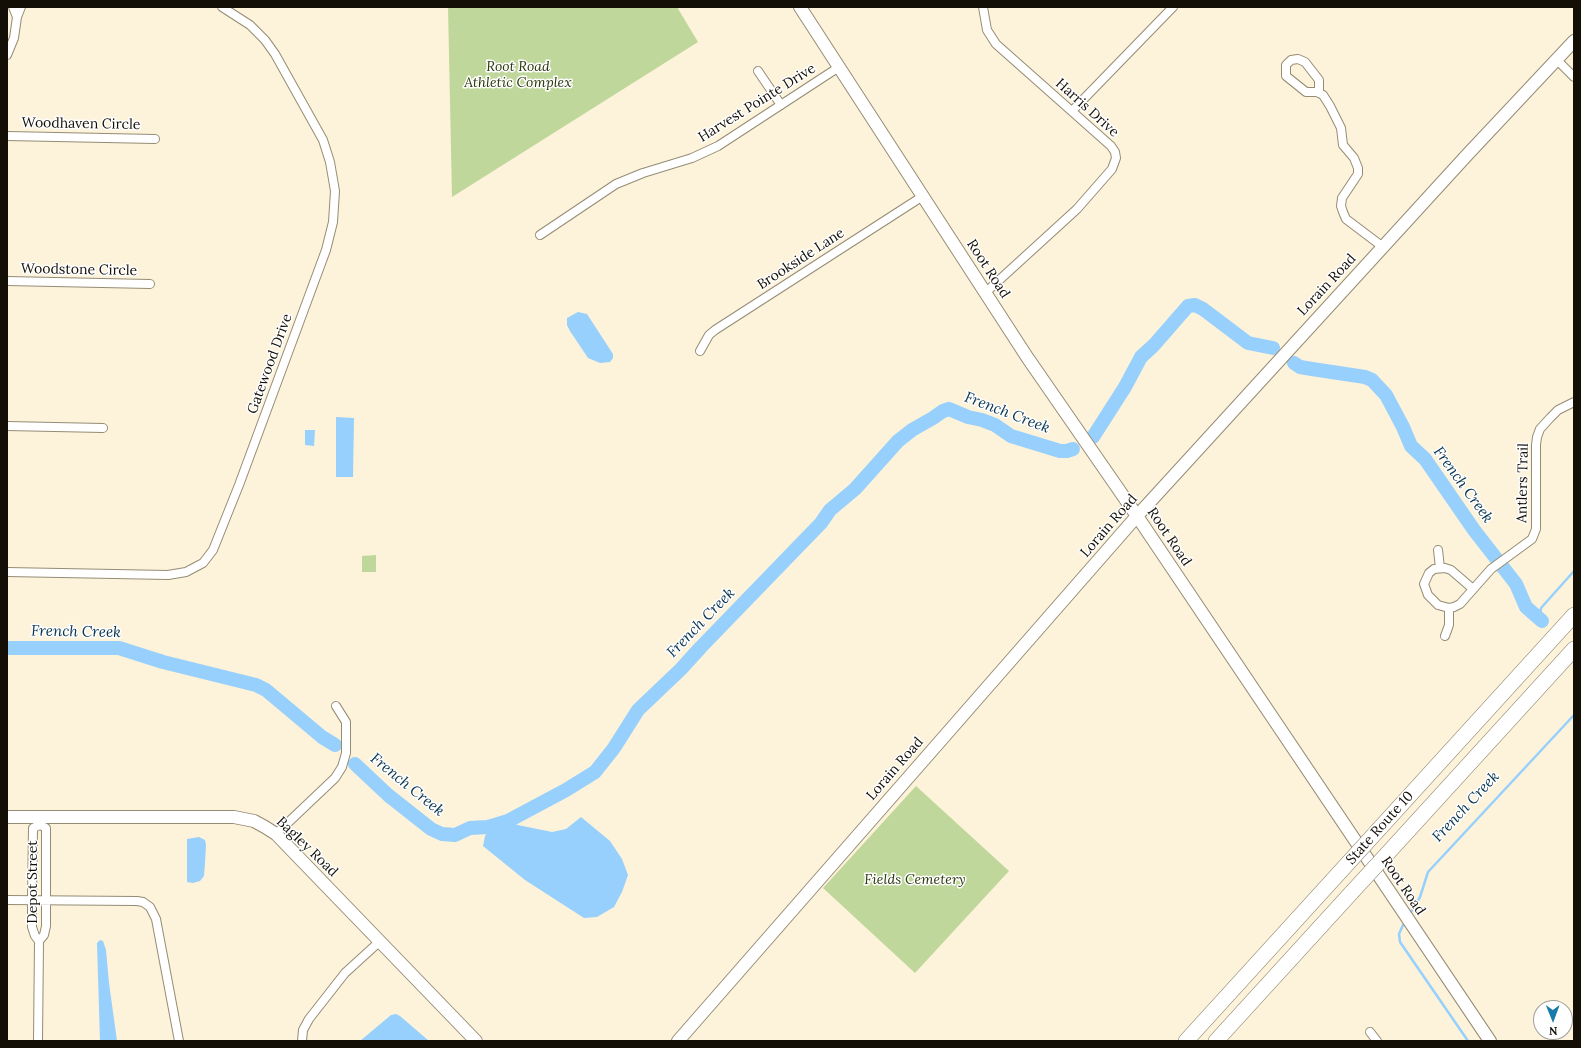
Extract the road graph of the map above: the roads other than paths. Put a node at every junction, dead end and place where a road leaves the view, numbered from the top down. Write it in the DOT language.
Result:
graph roads {
  1 [pos="13,7"];
  2 [pos="21,7"];
  3 [pos="222,7"];
  4 [pos="800,7"];
  5 [pos="982,7"];
  6 [pos="1172,7"];
  7 [pos="17,17"];
  8 [pos="1574,41"];
  9 [pos="7,55"];
  10 [pos="1557,60"];
  11 [pos="839,67"];
  12 [pos="758,71"];
  13 [pos="1574,77"];
  14 [pos="1319,93"];
  15 [pos="780,105"];
  16 [pos="1072,111"];
  17 [pos="7,136"];
  18 [pos="155,139"];
  19 [pos="923,196"];
  20 [pos="540,235"];
  21 [pos="1383,247"];
  22 [pos="7,281"];
  23 [pos="150,284"];
  24 [pos="985,293"];
  25 [pos="700,351"];
  26 [pos="1574,402"];
  27 [pos="7,426"];
  28 [pos="103,428"];
  29 [pos="1137,516"];
  30 [pos="1438,550"];
  31 [pos="1440,568"];
  32 [pos="7,572"];
  33 [pos="1473,589"];
  34 [pos="1449,608"];
  35 [pos="1574,615"];
  36 [pos="1445,636"];
  37 [pos="1574,649"];
  38 [pos="336,706"];
  39 [pos="7,817"];
  40 [pos="40,821"];
  41 [pos="276,834"];
  42 [pos="7,900"];
  43 [pos="32,900"];
  44 [pos="46,900"];
  45 [pos="39,941"];
  46 [pos="379,942"];
  47 [pos="1370,1032"];
  48 [pos="38,1041"];
  49 [pos="179,1041"];
  50 [pos="302,1041"];
  51 [pos="476,1041"];
  52 [pos="678,1041"];
  53 [pos="1186,1041"];
  54 [pos="1216,1041"];
  55 [pos="1376,1041"];
  56 [pos="1490,1041"];
  1 -- 7 [label="street"];
  2 -- 7 [label="street"];
  3 -- 32 [label="street, Gatewood Drive"];
  4 -- 11 [label="street, Root Road"];
  5 -- 16 [label="street, Harris Drive"];
  6 -- 16 [label="street"];
  7 -- 9 [label="street"];
  8 -- 10 [label="street, Lorain Road"];
  10 -- 13 [label="street"];
  10 -- 21 [label="street, Lorain Road"];
  11 -- 15 [label="street, Harvest Pointe Drive"];
  11 -- 19 [label="street, Root Road"];
  12 -- 15 [label="street"];
  14 -- 14 [label="street"];
  14 -- 21 [label="street"];
  15 -- 20 [label="street, Harvest Pointe Drive"];
  16 -- 24 [label="street, Harris Drive"];
  17 -- 18 [label="street, Woodhaven Circle"];
  19 -- 24 [label="street, Root Road"];
  19 -- 25 [label="street, Brookside Lane"];
  21 -- 29 [label="street, Lorain Road"];
  22 -- 23 [label="street, Woodstone Circle"];
  24 -- 29 [label="street, Root Road"];
  26 -- 33 [label="street, Antlers Trail"];
  27 -- 28 [label="street"];
  29 -- 52 [label="street, Lorain Road"];
  29 -- 56 [label="street, Root Road"];
  30 -- 31 [label="street"];
  31 -- 33 [label="street"];
  31 -- 34 [label="street"];
  33 -- 34 [label="street, Antlers Trail"];
  34 -- 36 [label="street"];
  35 -- 53 [label="highway, State Route 10, bridge"];
  37 -- 54 [label="highway, State Route 10, bridge"];
  38 -- 41 [label="street"];
  39 -- 40 [label="street, Bagley Road"];
  40 -- 41 [label="street, Bagley Road"];
  40 -- 43 [label="street, Depot Street"];
  40 -- 44 [label="street, Depot Street"];
  41 -- 46 [label="street, Bagley Road"];
  42 -- 43 [label="street"];
  43 -- 44 [label="street"];
  43 -- 45 [label="street, Depot Street"];
  44 -- 45 [label="street, Depot Street"];
  44 -- 49 [label="street"];
  45 -- 48 [label="street, Depot Street"];
  46 -- 50 [label="street"];
  46 -- 51 [label="street, Bagley Road"];
  47 -- 55 [label="street"];
}
